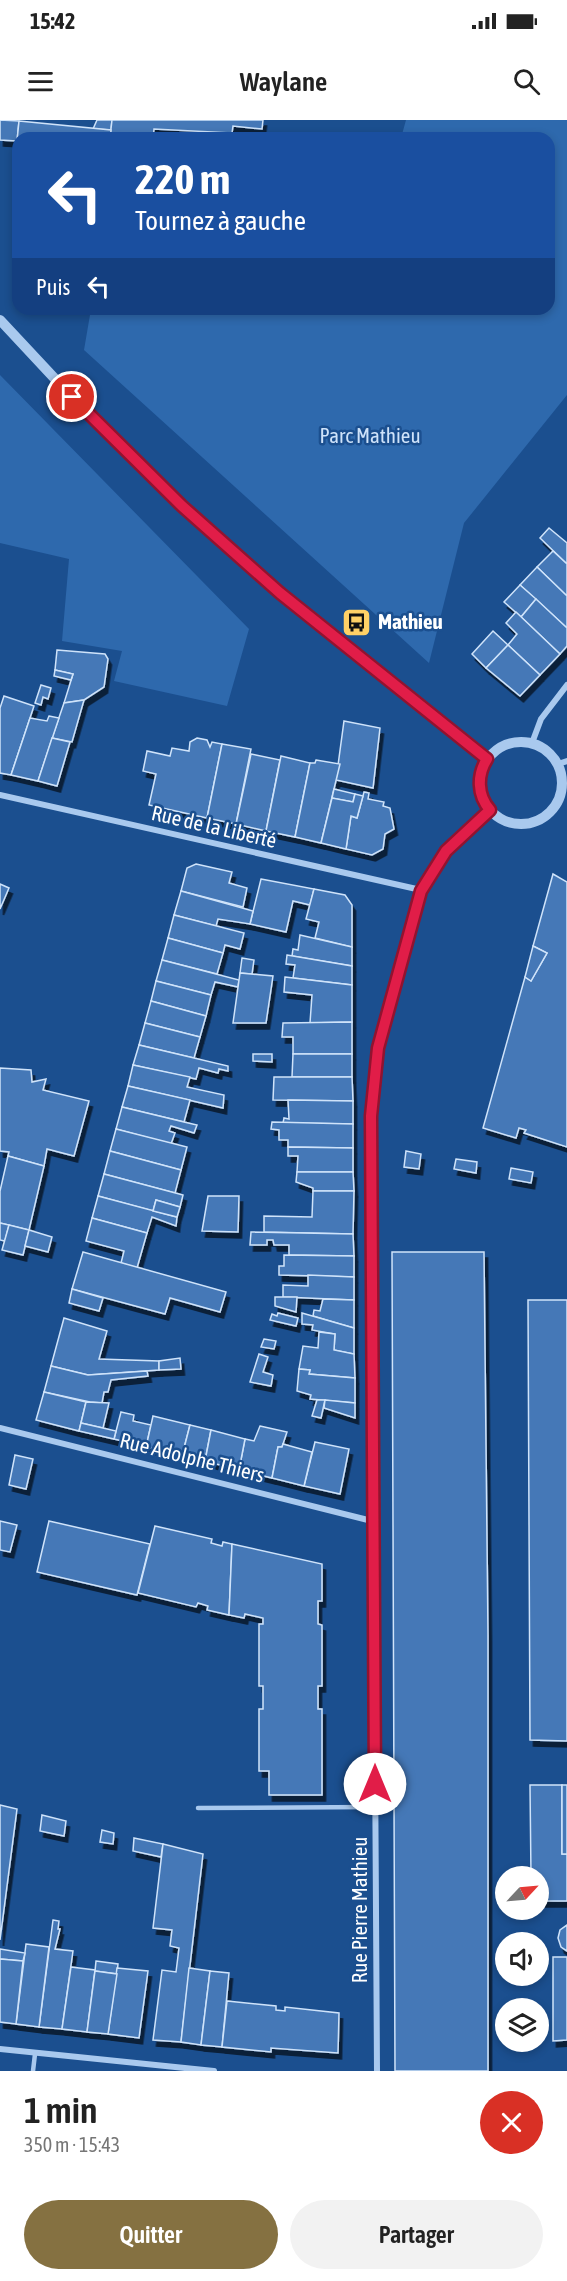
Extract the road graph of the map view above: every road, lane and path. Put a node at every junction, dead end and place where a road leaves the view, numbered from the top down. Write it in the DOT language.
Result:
graph roads {
  1 [pos="0,320"];
  2 [pos="567,684"];
  3 [pos="532,743"];
  4 [pos="487,759"];
  5 [pos="562,762"];
  6 [pos="0,795"];
  7 [pos="562,806"];
  8 [pos="490,810"];
  9 [pos="421,891"];
  10 [pos="0,1428"];
  11 [pos="376,1522"];
  12 [pos="375,1807"];
  13 [pos="198,1808"];
  14 [pos="0,2049"];
  15 [pos="35,2054"];
  16 [pos="33,2071"];
  17 [pos="214,2071"];
  18 [pos="377,2071"];
  1 -- 4 [label="street"];
  2 -- 3 [label="street"];
  3 -- 4 [label="street"];
  3 -- 5 [label="street"];
  4 -- 8 [label="street"];
  5 -- 7 [label="street"];
  6 -- 9 [label="street, Rue de la Liberté"];
  7 -- 8 [label="street"];
  8 -- 9 [label="street, Rue Pierre Mathieu"];
  9 -- 11 [label="street, Rue Pierre Mathieu"];
  10 -- 11 [label="street, Rue Adolphe Thiers"];
  11 -- 12 [label="street, Rue Pierre Mathieu"];
  12 -- 13 [label="lane"];
  12 -- 18 [label="street, Rue Pierre Mathieu"];
  14 -- 15 [label="street"];
  15 -- 16 [label="lane"];
  15 -- 17 [label="street"];
}
